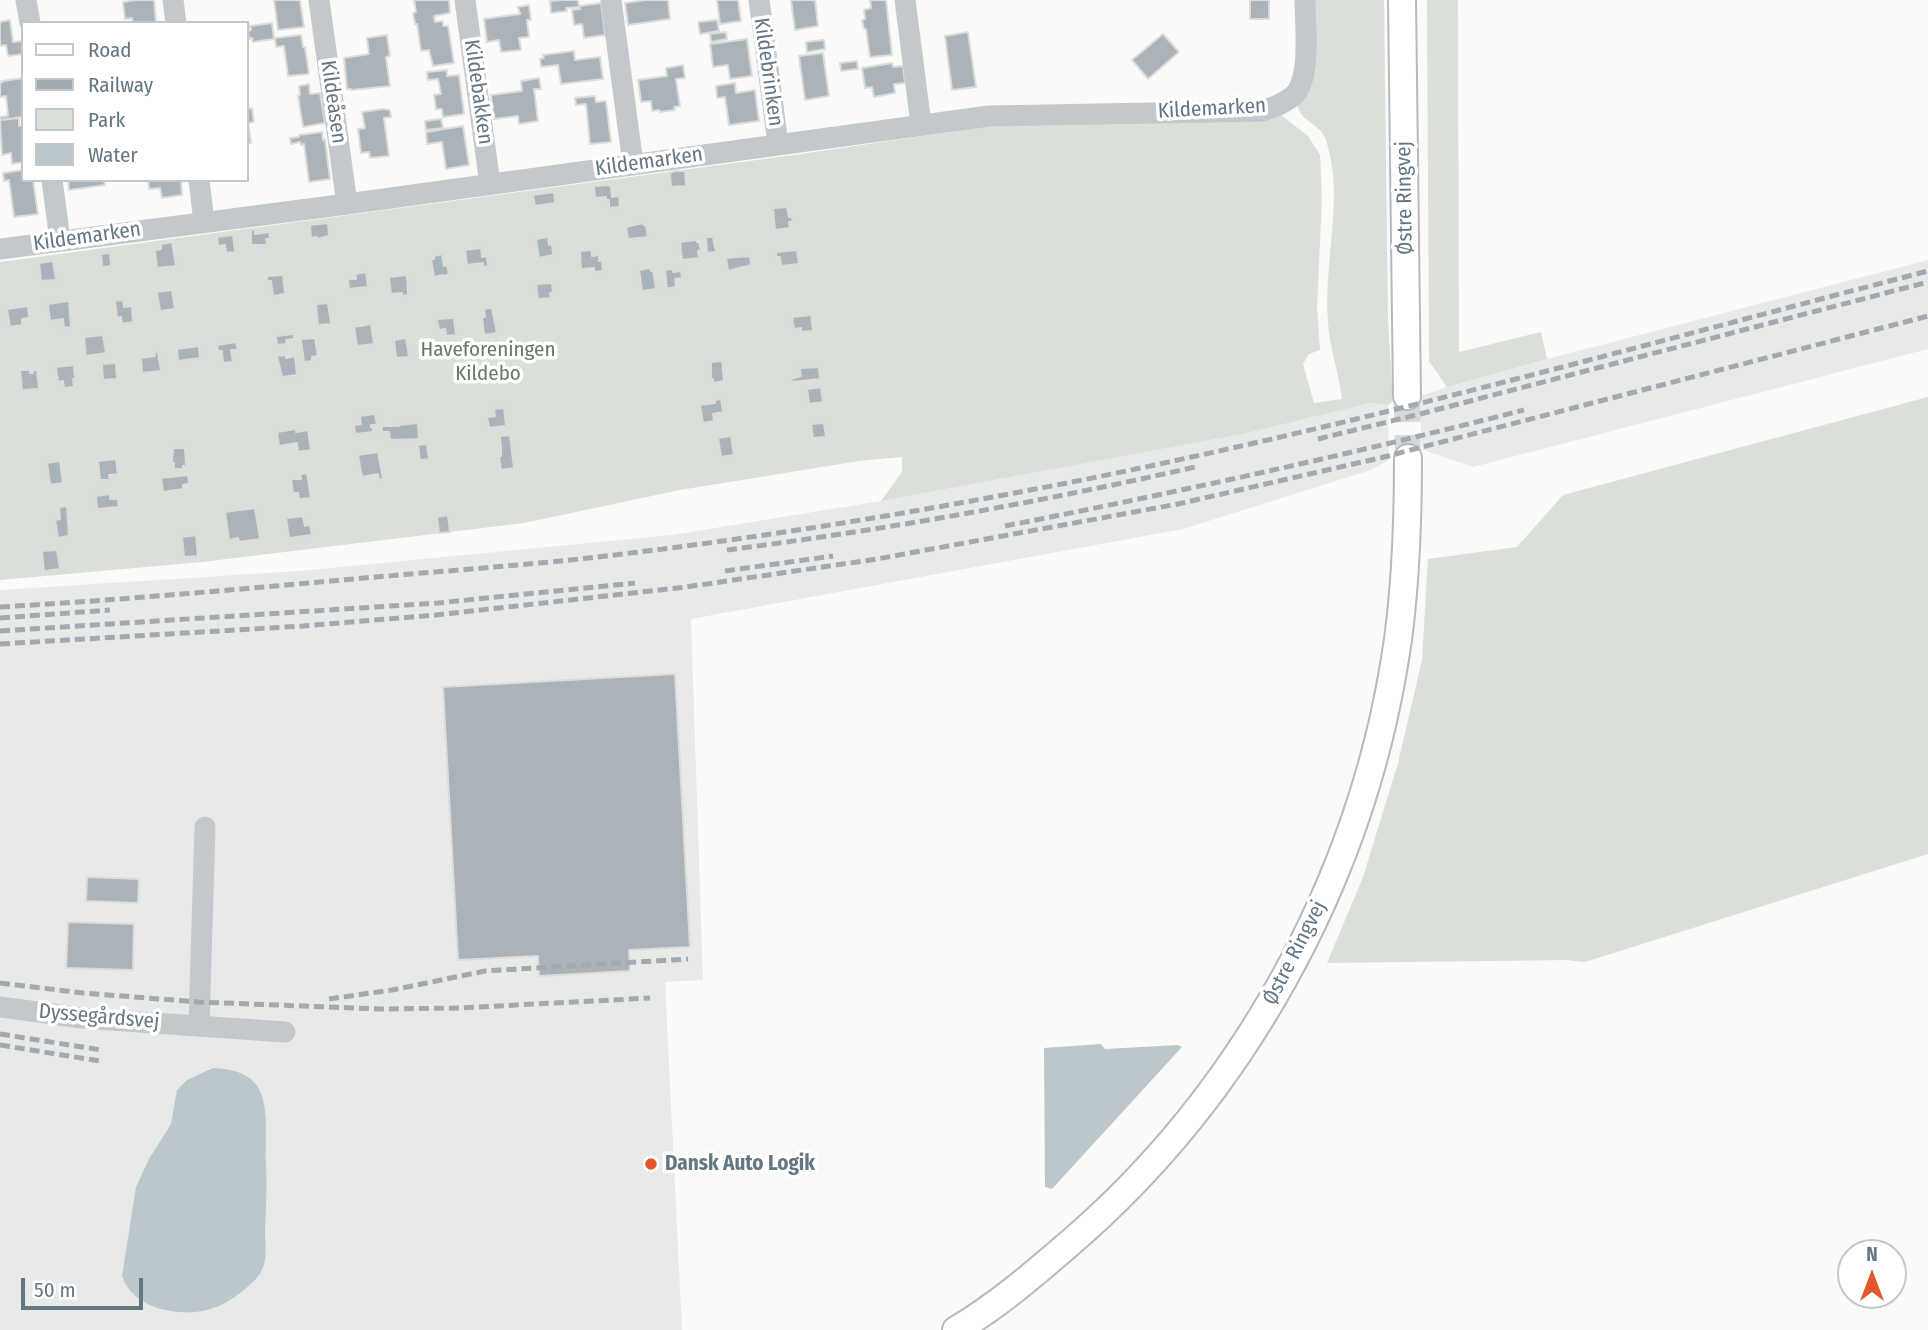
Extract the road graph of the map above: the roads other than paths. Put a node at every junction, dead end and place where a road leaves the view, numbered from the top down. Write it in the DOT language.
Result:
graph roads {
  1 [pos="26,0"];
  2 [pos="173,0"];
  3 [pos="319,0"];
  4 [pos="466,0"];
  5 [pos="611,0"];
  6 [pos="759,0"];
  7 [pos="905,0"];
  8 [pos="1305,0"];
  9 [pos="1402,0"];
  10 [pos="30,21"];
  11 [pos="176,21"];
  12 [pos="921,124"];
  13 [pos="778,144"];
  14 [pos="633,164"];
  15 [pos="52,182"];
  16 [pos="199,182"];
  17 [pos="490,184"];
  18 [pos="347,204"];
  19 [pos="204,222"];
  20 [pos="60,240"];
  21 [pos="0,249"];
  22 [pos="1407,396"];
  23 [pos="1408,458"];
  24 [pos="205,827"];
  25 [pos="0,1007"];
  26 [pos="199,1025"];
  27 [pos="285,1032"];
  28 [pos="956,1330"];
  1 -- 10 [label="street"];
  2 -- 11 [label="street"];
  3 -- 18 [label="street, Kildeåsen"];
  4 -- 17 [label="street, Kildebakken"];
  5 -- 14 [label="street"];
  6 -- 13 [label="street, Kildebrinken"];
  7 -- 12 [label="street"];
  8 -- 12 [label="street, Kildemarken"];
  9 -- 22 [label="main road, Østre Ringvej"];
  12 -- 13 [label="street, Kildemarken"];
  13 -- 14 [label="street, Kildemarken"];
  14 -- 17 [label="street, Kildemarken"];
  15 -- 20 [label="street"];
  16 -- 19 [label="street"];
  17 -- 18 [label="street, Kildemarken"];
  18 -- 19 [label="street, Kildemarken"];
  19 -- 20 [label="street, Kildemarken"];
  20 -- 21 [label="street, Kildemarken"];
  23 -- 28 [label="main road, Østre Ringvej"];
  24 -- 26 [label="street"];
  25 -- 26 [label="street, Dyssegårdsvej"];
  26 -- 27 [label="street, Dyssegårdsvej"];
}
